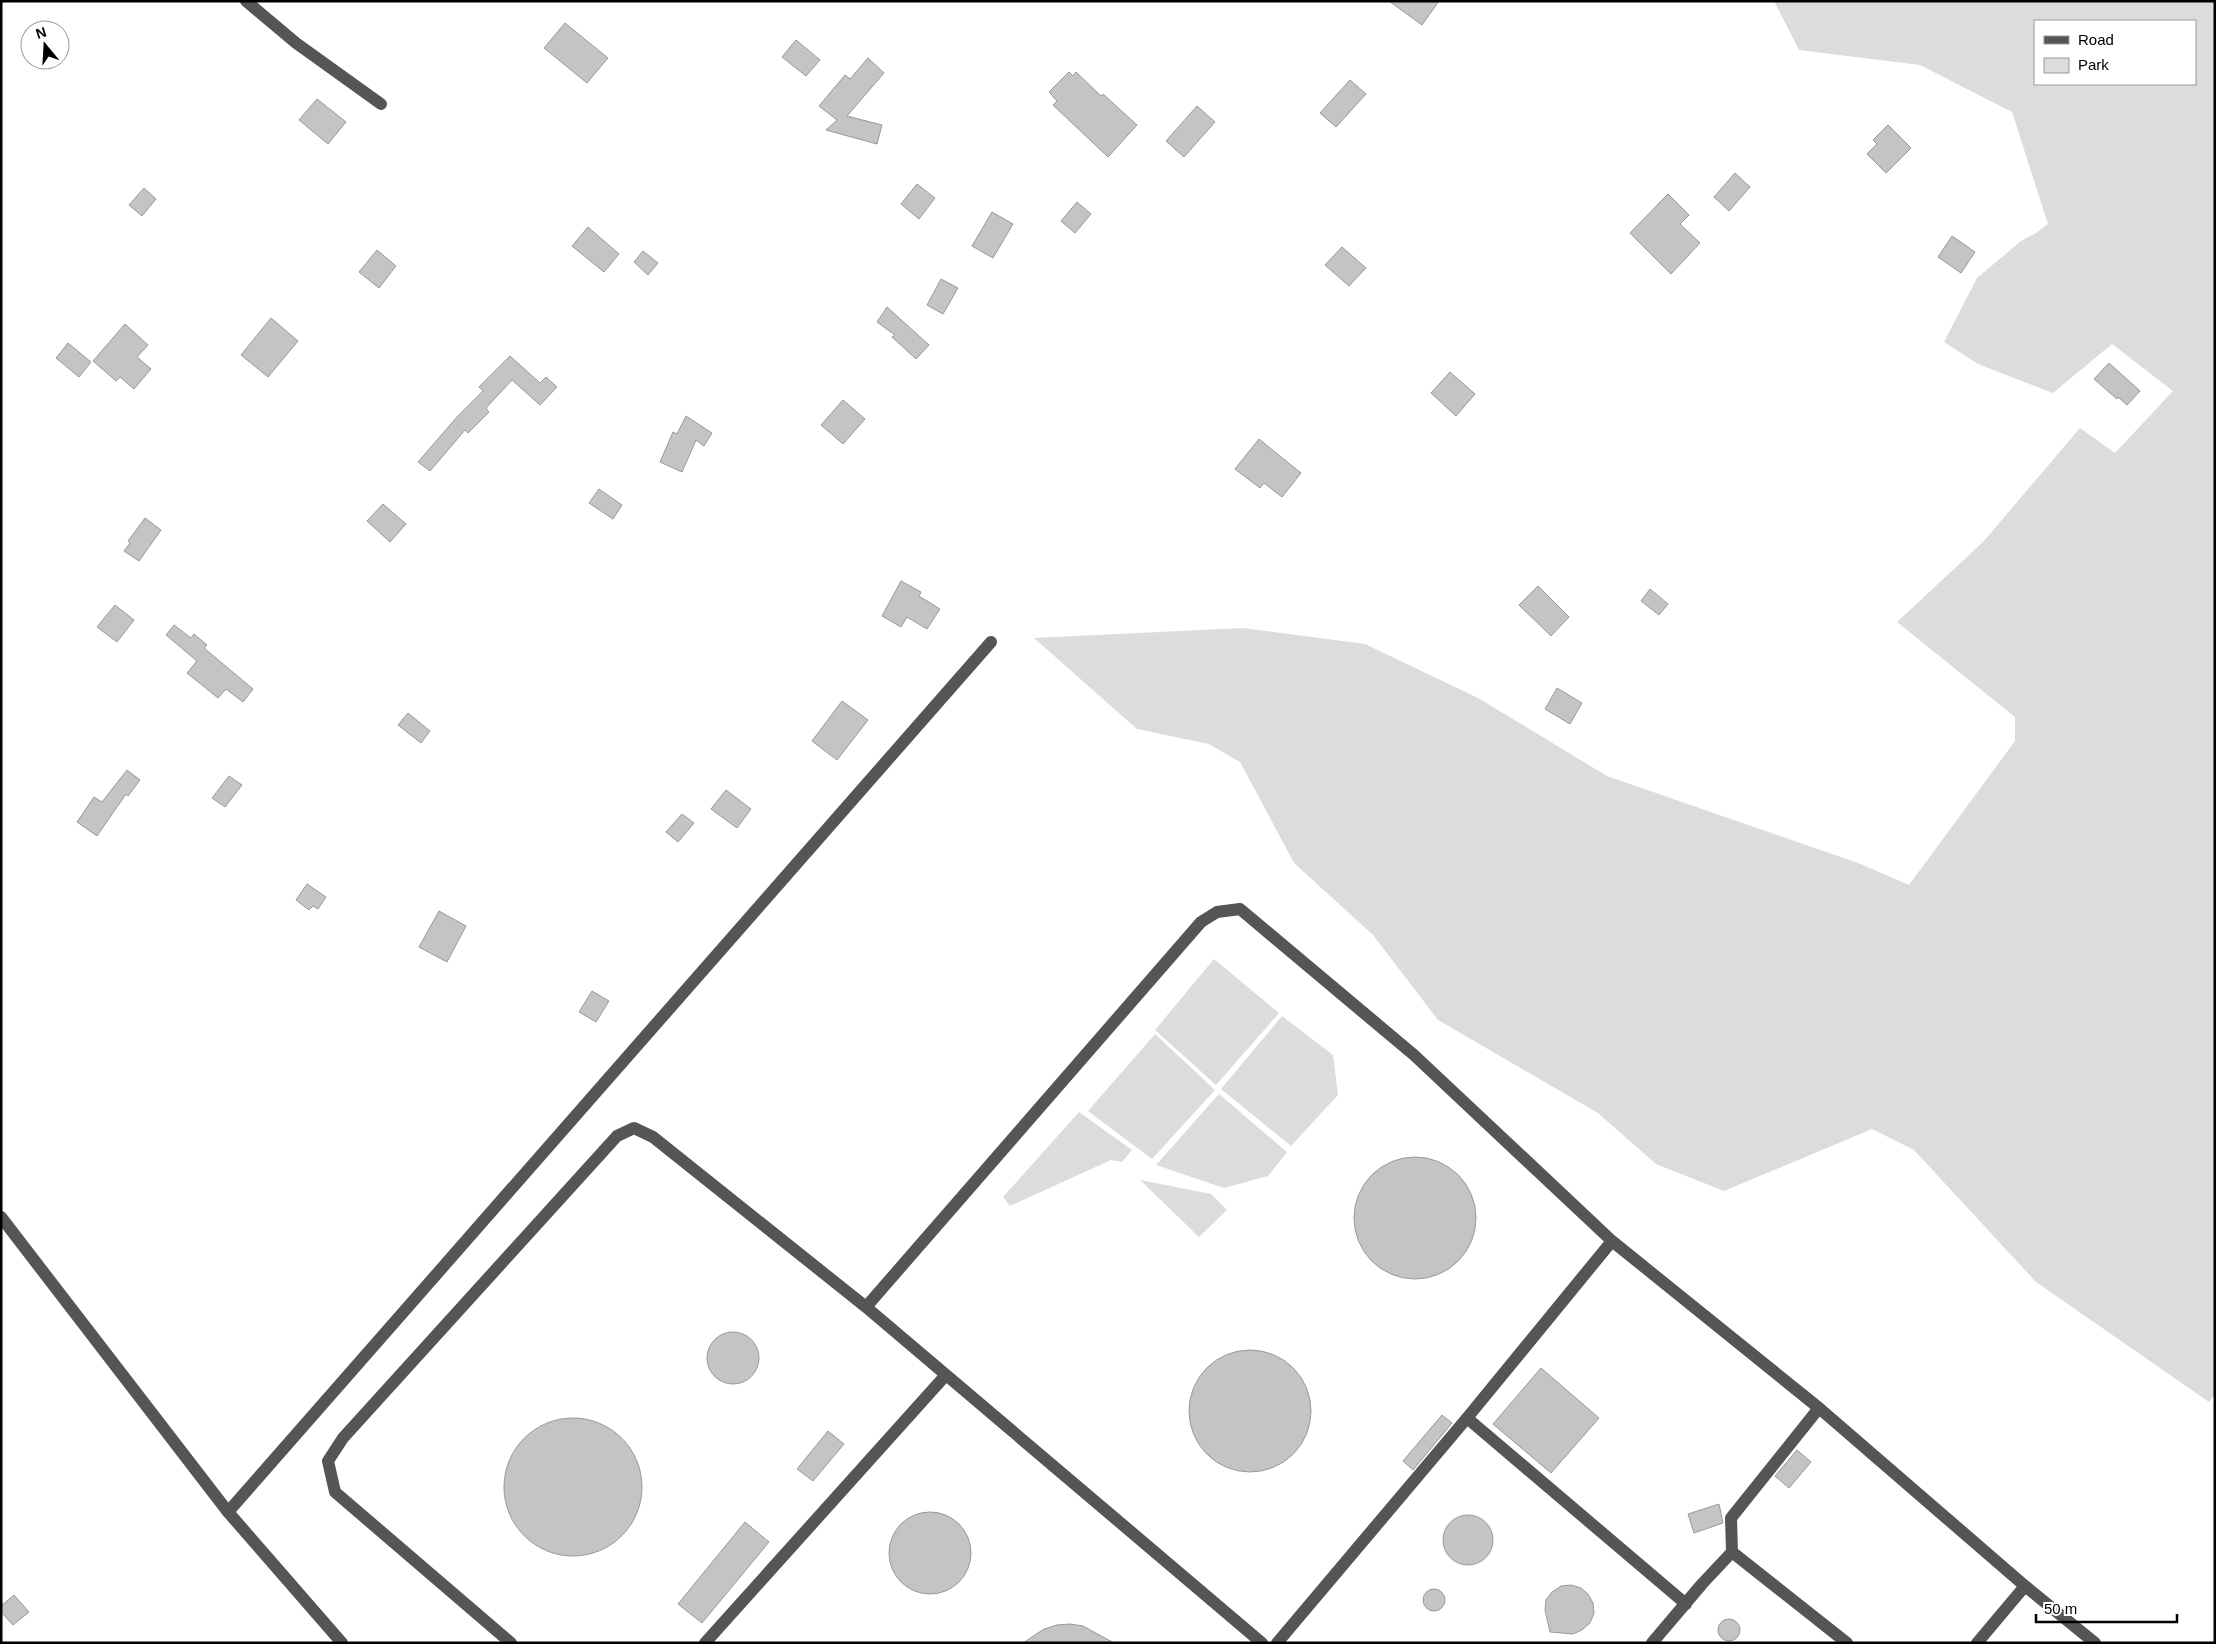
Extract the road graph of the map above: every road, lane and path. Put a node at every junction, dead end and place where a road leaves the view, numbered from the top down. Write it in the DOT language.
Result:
graph roads {
  1 [pos="246,1"];
  2 [pos="381,104"];
  3 [pos="991,642"];
  4 [pos="1,1217"];
  5 [pos="1612,1241"];
  6 [pos="866,1307"];
  7 [pos="945,1376"];
  8 [pos="1819,1408"];
  9 [pos="1467,1418"];
  10 [pos="228,1512"];
  11 [pos="1732,1552"];
  12 [pos="2025,1586"];
  13 [pos="1686,1604"];
  14 [pos="342,1643"];
  15 [pos="511,1643"];
  16 [pos="705,1643"];
  17 [pos="1262,1643"];
  18 [pos="1277,1643"];
  19 [pos="1652,1643"];
  20 [pos="1846,1643"];
  21 [pos="1976,1643"];
  22 [pos="2095,1643"];
  1 -- 2 [label="street"];
  3 -- 10 [label="street"];
  4 -- 10 [label="street"];
  5 -- 6 [label="street"];
  5 -- 8 [label="street"];
  5 -- 9 [label="street"];
  6 -- 7 [label="street"];
  6 -- 15 [label="street"];
  7 -- 16 [label="street"];
  7 -- 17 [label="street"];
  8 -- 11 [label="street"];
  8 -- 12 [label="street"];
  9 -- 13 [label="street"];
  9 -- 18 [label="street"];
  10 -- 14 [label="street"];
  11 -- 13 [label="street"];
  11 -- 20 [label="street"];
  12 -- 21 [label="street"];
  12 -- 22 [label="street"];
  13 -- 19 [label="street"];
}
